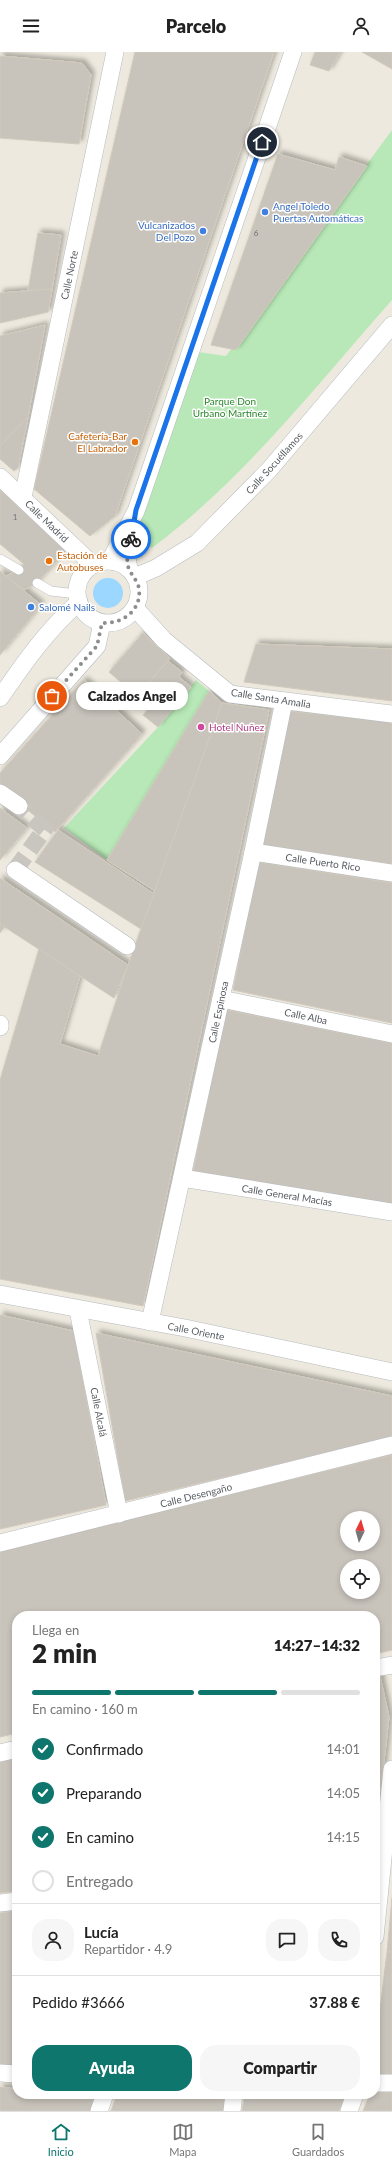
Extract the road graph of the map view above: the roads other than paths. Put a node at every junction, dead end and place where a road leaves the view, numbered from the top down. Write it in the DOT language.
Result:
graph roads {
  1 [pos="111,52"];
  2 [pos="293,52"];
  3 [pos="392,325"];
  4 [pos="0,477"];
  5 [pos="23,497"];
  6 [pos="136,510"];
  7 [pos="0,559"];
  8 [pos="110,562"];
  9 [pos="93,565"];
  10 [pos="19,570"];
  11 [pos="132,573"];
  12 [pos="37,584"];
  13 [pos="78,598"];
  14 [pos="135,608"];
  15 [pos="102,623"];
  16 [pos="0,698"];
  17 [pos="284,701"];
  18 [pos="392,714"];
  19 [pos="0,756"];
  20 [pos="0,793"];
  21 [pos="19,806"];
  22 [pos="253,852"];
  23 [pos="15,870"];
  24 [pos="392,873"];
  25 [pos="127,946"];
  26 [pos="221,998"];
  27 [pos="392,1034"];
  28 [pos="182,1178"];
  29 [pos="392,1212"];
  30 [pos="0,1294"];
  31 [pos="78,1310"];
  32 [pos="150,1322"];
  33 [pos="392,1372"];
  34 [pos="392,1445"];
  35 [pos="119,1514"];
  36 [pos="0,1543"];
  37 [pos="392,1665"];
  38 [pos="380,1667"];
  39 [pos="12,1750"];
  40 [pos="0,1752"];
  41 [pos="392,1769"];
  42 [pos="380,1877"];
  43 [pos="12,1902"];
  44 [pos="0,1903"];
  45 [pos="0,2073"];
  46 [pos="12,2074"];
  47 [pos="380,2083"];
  48 [pos="392,2083"];
  49 [pos="103,2099"];
  50 [pos="233,2099"];
  51 [pos="353,2099"];
  52 [pos="98,2111"];
  53 [pos="232,2111"];
  54 [pos="349,2111"];
  1 -- 5 [label="street, Calle Norte"];
  2 -- 6 [label="street"];
  3 -- 11 [label="street, Calle Socuéllamos"];
  4 -- 5 [label="street, Calle Madrid"];
  5 -- 9 [label="street, Calle Madrid"];
  6 -- 8 [label="street"];
  6 -- 11 [label="street"];
  7 -- 10 [label="lane"];
  8 -- 9 [label="street"];
  8 -- 11 [label="street"];
  9 -- 13 [label="street"];
  11 -- 14 [label="street"];
  12 -- 13 [label="lane"];
  13 -- 15 [label="street"];
  13 -- 16 [label="street"];
  14 -- 15 [label="street"];
  14 -- 17 [label="street, Calle Santa Amalia"];
  15 -- 19 [label="street"];
  17 -- 18 [label="street, Calle Santa Amalia"];
  17 -- 22 [label="street, Calle Espinosa"];
  20 -- 21 [label="street"];
  22 -- 24 [label="street, Calle Puerto Rico"];
  22 -- 26 [label="street, Calle Espinosa"];
  23 -- 25 [label="street"];
  26 -- 27 [label="street, Calle Alba"];
  26 -- 28 [label="street, Calle Espinosa"];
  28 -- 29 [label="street, Calle General Macías"];
  28 -- 32 [label="street, Calle Espinosa"];
  30 -- 31 [label="street, Calle Oriente"];
  31 -- 32 [label="street, Calle Oriente"];
  31 -- 35 [label="street, Calle Alcalá"];
  32 -- 33 [label="street, Calle Oriente"];
  34 -- 35 [label="street, Calle Desengaño"];
  35 -- 36 [label="street, Calle Desengaño"];
  37 -- 38 [label="street"];
  39 -- 40 [label="street"];
  41 -- 42 [label="street"];
  43 -- 44 [label="street"];
  45 -- 46 [label="street"];
  47 -- 48 [label="street"];
  49 -- 52 [label="street"];
  50 -- 53 [label="street"];
  51 -- 54 [label="street"];
}
